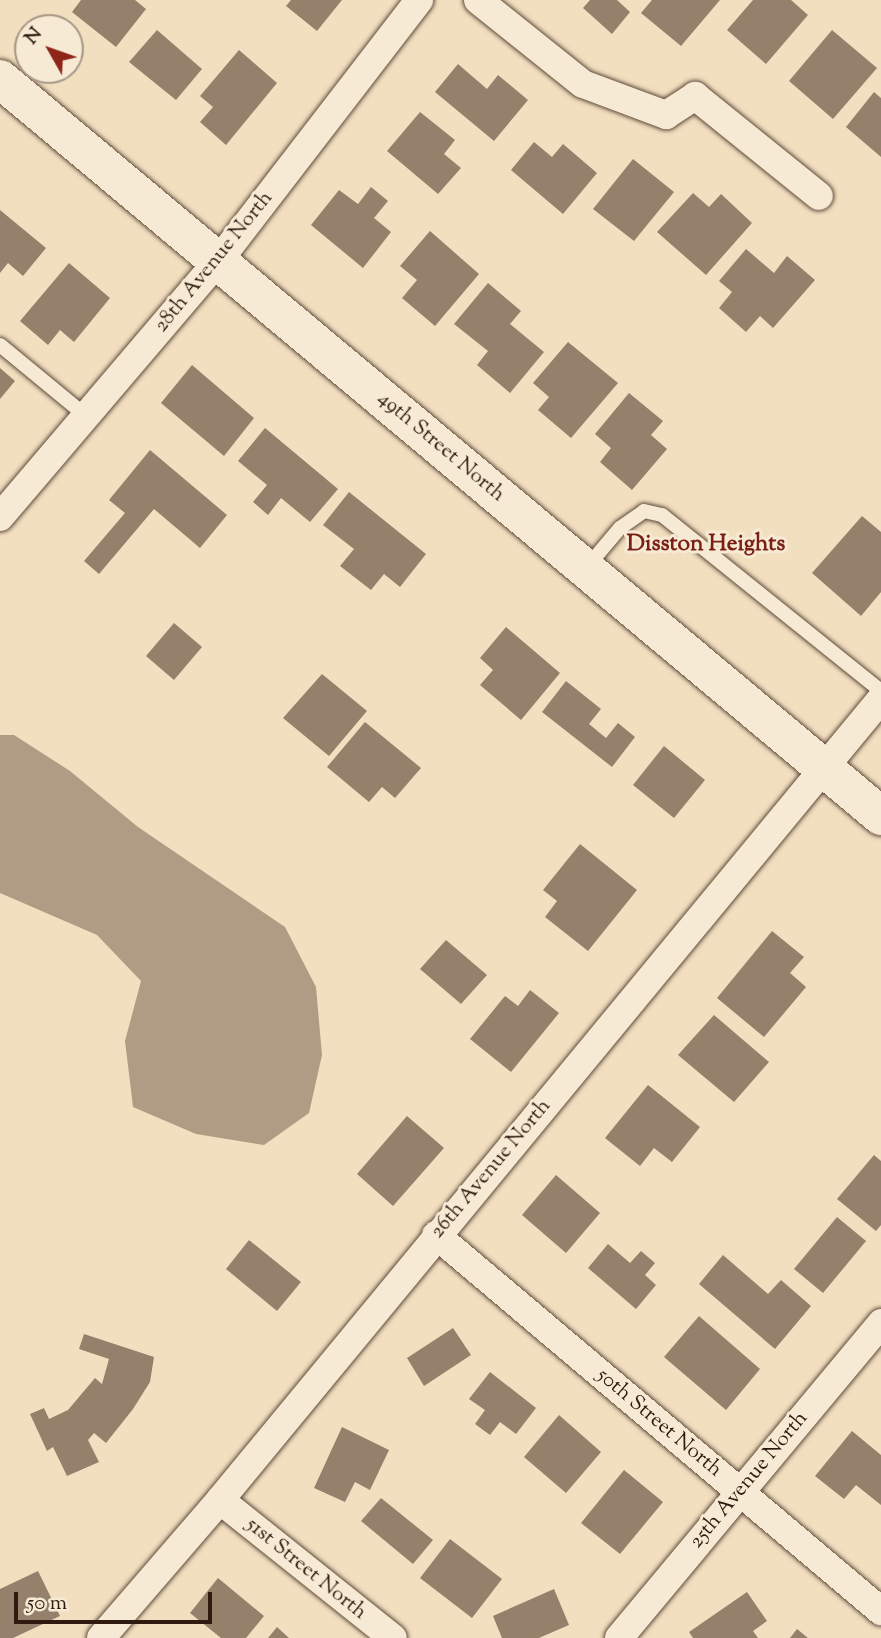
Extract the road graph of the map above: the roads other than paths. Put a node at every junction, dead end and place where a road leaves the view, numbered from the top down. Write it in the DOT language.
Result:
graph roads {
  1 [pos="419,0"];
  2 [pos="478,0"];
  3 [pos="0,79"];
  4 [pos="819,196"];
  5 [pos="219,260"];
  6 [pos="0,345"];
  7 [pos="86,416"];
  8 [pos="0,517"];
  9 [pos="586,568"];
  10 [pos="881,691"];
  11 [pos="881,699"];
  12 [pos="824,768"];
  13 [pos="881,816"];
  14 [pos="436,1235"];
  15 [pos="881,1323"];
  16 [pos="739,1490"];
  17 [pos="220,1500"];
  18 [pos="881,1611"];
  19 [pos="101,1638"];
  20 [pos="393,1638"];
  21 [pos="619,1638"];
  1 -- 5 [label="street, 28th Avenue North"];
  2 -- 4 [label="street"];
  3 -- 5 [label="main road, 49th Street North"];
  5 -- 7 [label="street, 28th Avenue North"];
  5 -- 9 [label="main road, 49th Street North"];
  6 -- 7 [label="lane"];
  7 -- 8 [label="street, 28th Avenue North"];
  9 -- 10 [label="lane"];
  9 -- 12 [label="main road, 49th Street North"];
  11 -- 12 [label="street, 26th Avenue North"];
  12 -- 13 [label="main road, 49th Street North"];
  12 -- 14 [label="street, 26th Avenue North"];
  14 -- 16 [label="street, 50th Street North"];
  14 -- 17 [label="street, 26th Avenue North"];
  15 -- 16 [label="street, 25th Avenue North"];
  16 -- 18 [label="street, 50th Street North"];
  16 -- 21 [label="street, 25th Avenue North"];
  17 -- 19 [label="street, 26th Avenue North"];
  17 -- 20 [label="street, 51st Street North"];
}
